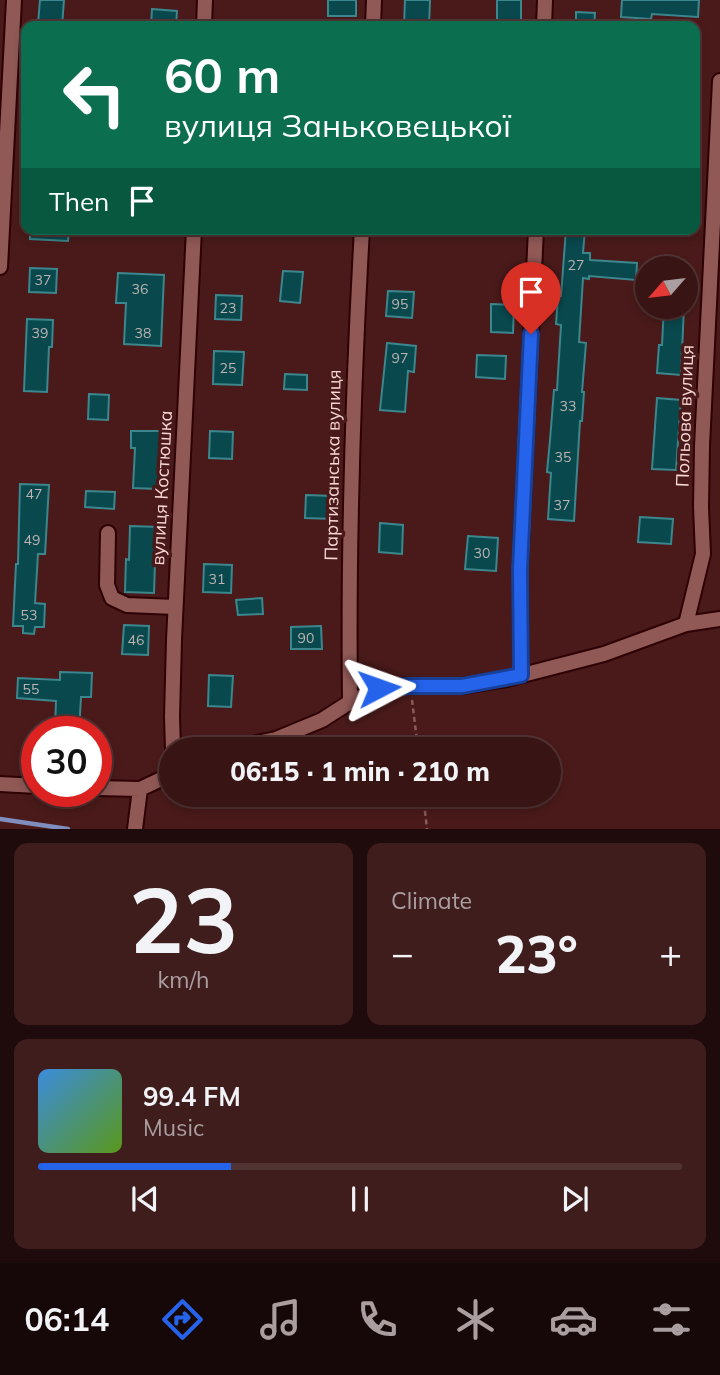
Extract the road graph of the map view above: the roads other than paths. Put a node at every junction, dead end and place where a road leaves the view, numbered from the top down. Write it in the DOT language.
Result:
graph roads {
  1 [pos="15,0"];
  2 [pos="205,0"];
  3 [pos="374,0"];
  4 [pos="545,0"];
  5 [pos="204,21"];
  6 [pos="373,21"];
  7 [pos="544,21"];
  8 [pos="720,81"];
  9 [pos="194,235"];
  10 [pos="362,235"];
  11 [pos="536,235"];
  12 [pos="0,267"];
  13 [pos="108,533"];
  14 [pos="175,607"];
  15 [pos="720,619"];
  16 [pos="686,624"];
  17 [pos="521,675"];
  18 [pos="350,702"];
  19 [pos="173,737"];
  20 [pos="281,737"];
  21 [pos="159,780"];
  22 [pos="0,785"];
  23 [pos="21,786"];
  24 [pos="112,788"];
  25 [pos="140,789"];
  26 [pos="135,829"];
  1 -- 12 [label="street"];
  2 -- 5 [label="street"];
  3 -- 6 [label="street"];
  4 -- 7 [label="street"];
  8 -- 16 [label="street, Польова вулиця"];
  9 -- 14 [label="street, вулиця Костюшка"];
  10 -- 18 [label="street, Партизанська вулиця"];
  11 -- 17 [label="street"];
  13 -- 14 [label="street"];
  14 -- 19 [label="street, вулиця Костюшка"];
  15 -- 16 [label="street"];
  16 -- 17 [label="street"];
  17 -- 18 [label="street"];
  18 -- 20 [label="street"];
  21 -- 25 [label="street"];
  22 -- 23 [label="street"];
  24 -- 25 [label="street"];
  25 -- 26 [label="street"];
}
